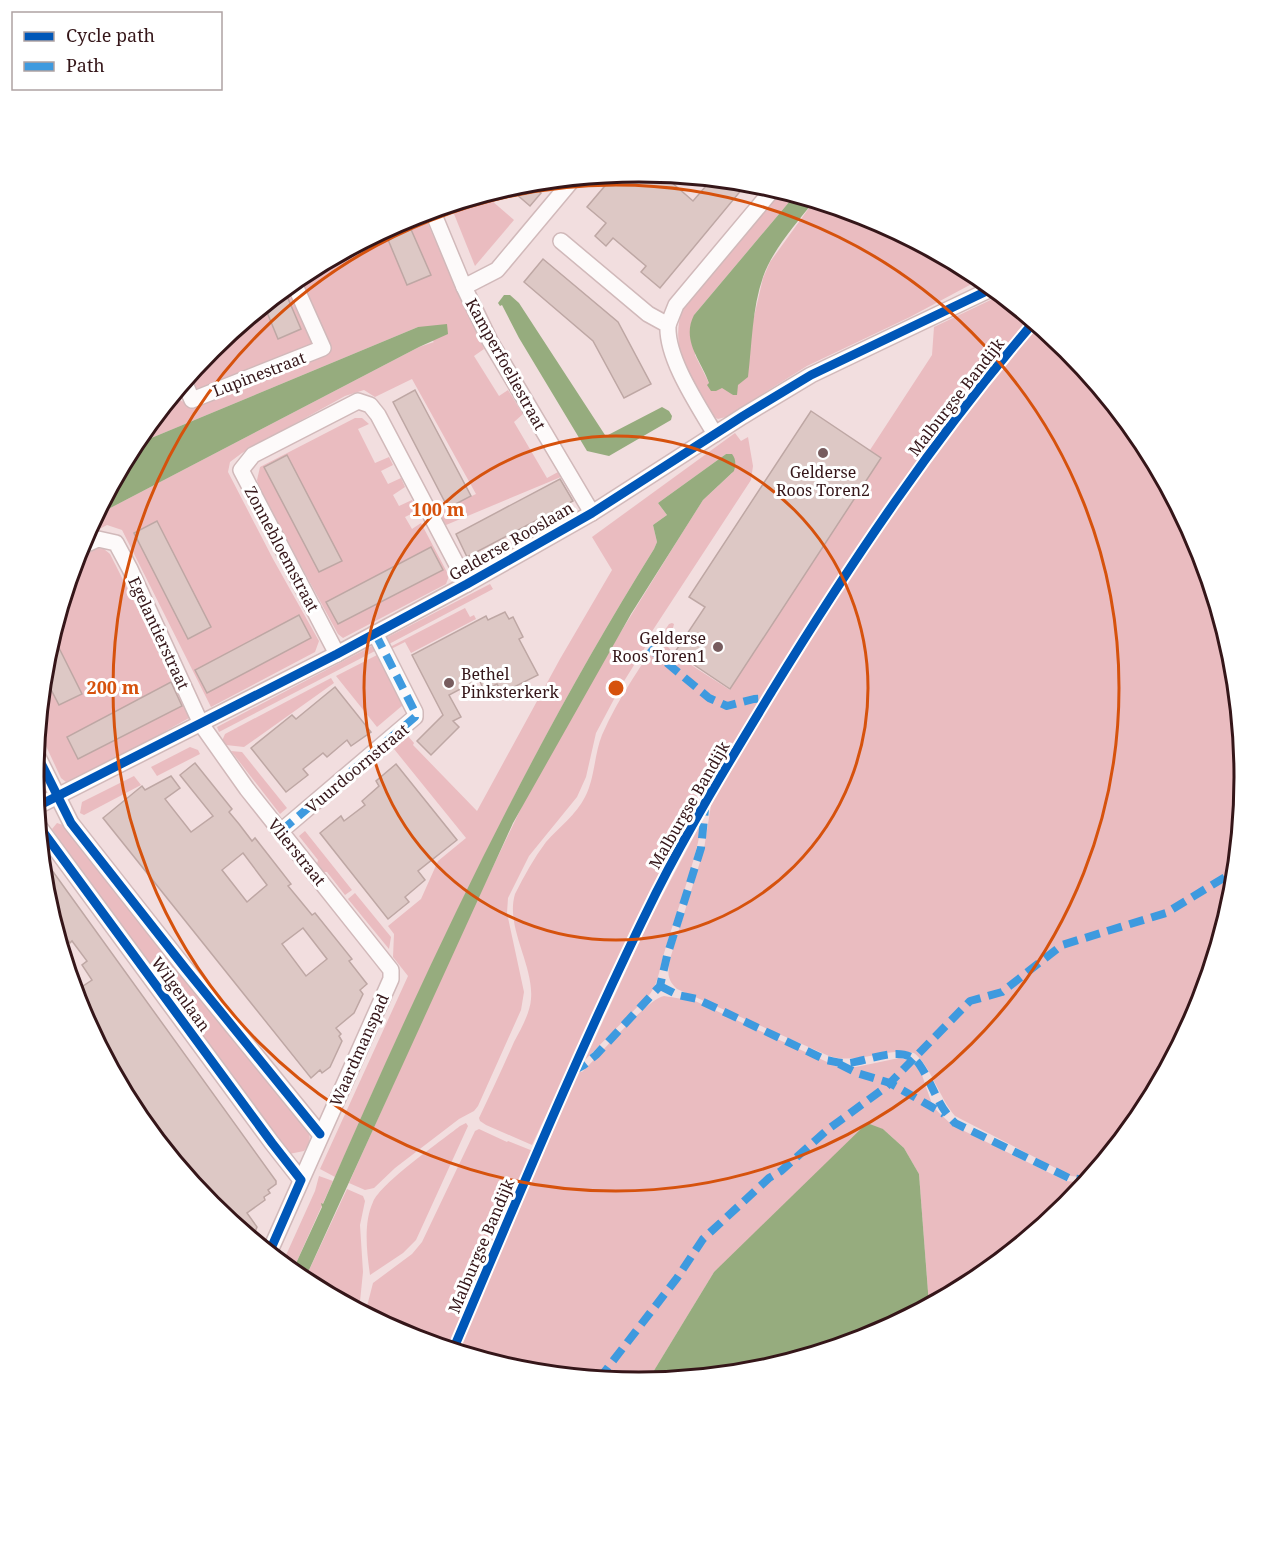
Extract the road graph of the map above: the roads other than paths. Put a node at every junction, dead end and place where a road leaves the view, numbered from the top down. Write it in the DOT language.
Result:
graph roads {
  1 [pos="567,186"];
  2 [pos="767,196"];
  3 [pos="435,218"];
  4 [pos="561,241"];
  5 [pos="464,287"];
  6 [pos="297,290"];
  7 [pos="984,292"];
  8 [pos="668,325"];
  9 [pos="187,389"];
  10 [pos="715,434"];
  11 [pos="592,513"];
  12 [pos="92,542"];
  13 [pos="467,584"];
  14 [pos="375,633"];
  15 [pos="337,654"];
  16 [pos="201,724"];
  17 [pos="44,769"];
  18 [pos="57,796"];
  19 [pos="45,802"];
  20 [pos="281,831"];
  21 [pos="47,838"];
  22 [pos="391,979"];
  23 [pos="320,1134"];
  24 [pos="301,1180"];
  25 [pos="272,1246"];
  1 -- 5 [label="street"];
  2 -- 8 [label="street"];
  3 -- 5 [label="street, Kamperfoeliestraat"];
  4 -- 8 [label="street"];
  5 -- 11 [label="street, Kamperfoeliestraat"];
  6 -- 9 [label="street, Lupinestraat"];
  7 -- 10 [label="street, Gelderse Rooslaan"];
  8 -- 10 [label="street"];
  10 -- 11 [label="street, Gelderse Rooslaan"];
  11 -- 13 [label="street, Gelderse Rooslaan"];
  12 -- 16 [label="street, Egelantierstraat"];
  13 -- 14 [label="street, Gelderse Rooslaan"];
  13 -- 15 [label="street, Zonnebloemstraat"];
  14 -- 15 [label="street, Gelderse Rooslaan"];
  14 -- 20 [label="street, Vuurdoornstraat"];
  15 -- 16 [label="street, Gelderse Rooslaan"];
  16 -- 18 [label="street, Gelderse Rooslaan"];
  16 -- 20 [label="street, Vlierstraat"];
  17 -- 18 [label="street, Wilgenlaan"];
  18 -- 19 [label="street, Gelderse Rooslaan"];
  18 -- 23 [label="street, Wilgenlaan"];
  20 -- 22 [label="street, Vlierstraat"];
  21 -- 24 [label="street, Wilgenlaan"];
  22 -- 23 [label="street, Waardmanspad"];
  23 -- 24 [label="street, Waardmanspad"];
  24 -- 25 [label="street, Waardmanspad"];
}
